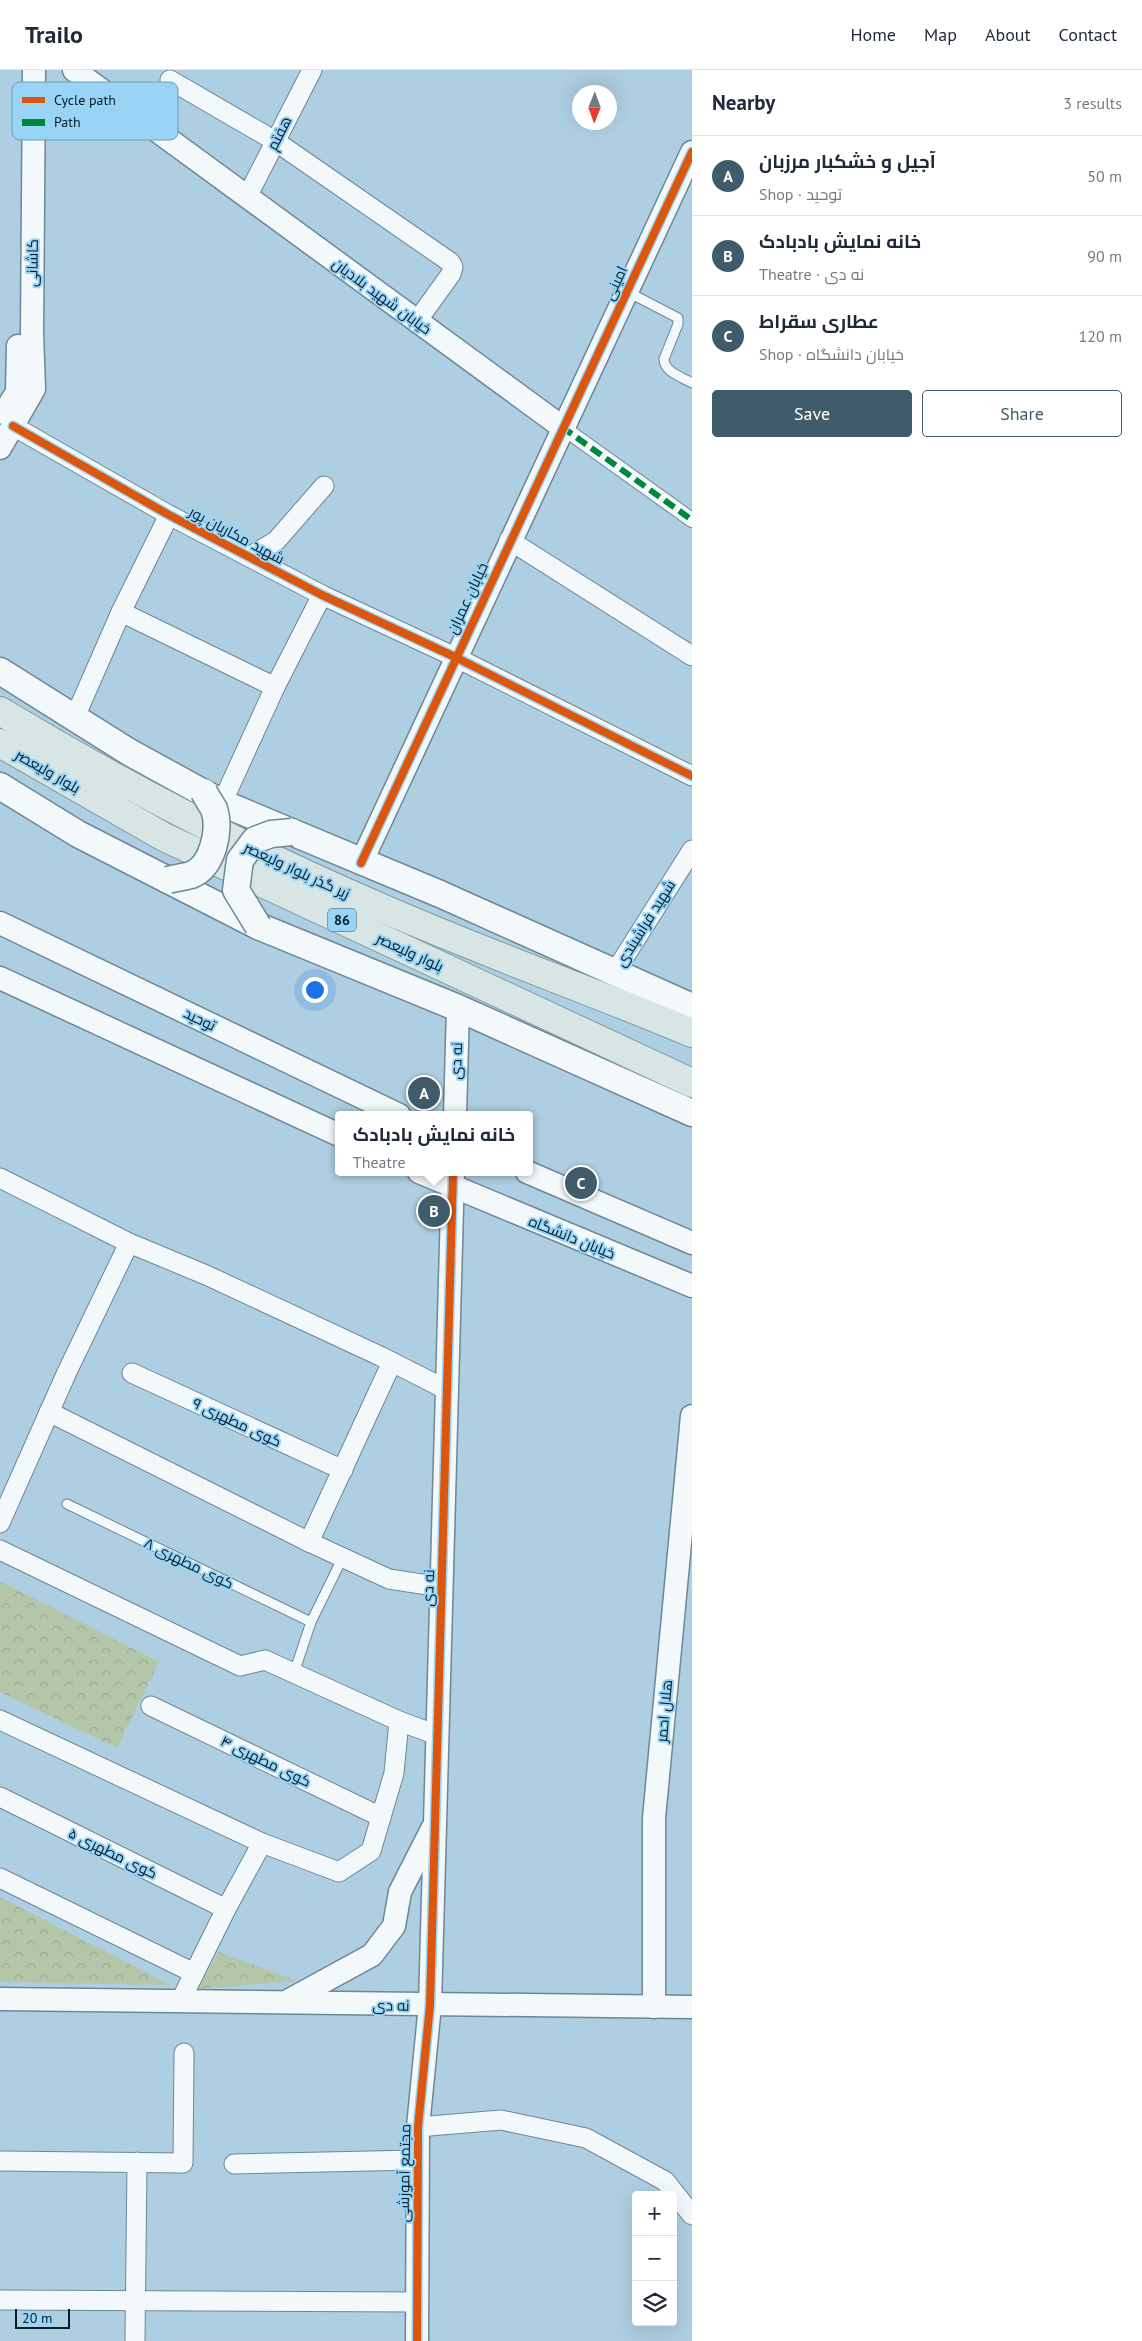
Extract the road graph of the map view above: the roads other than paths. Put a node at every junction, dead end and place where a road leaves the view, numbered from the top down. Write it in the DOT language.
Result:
graph roads {
  1 [pos="74,70"];
  2 [pos="312,70"];
  3 [pos="170,80"];
  4 [pos="90,82"];
  5 [pos="173,82"];
  6 [pos="178,85"];
  7 [pos="20,140"];
  8 [pos="33,140"];
  9 [pos="169,140"];
  10 [pos="275,141"];
  11 [pos="692,152"];
  12 [pos="247,197"];
  13 [pos="626,291"];
  14 [pos="416,321"];
  15 [pos="692,383"];
  16 [pos="6,423"];
  17 [pos="562,427"];
  18 [pos="0,448"];
  19 [pos="324,486"];
  20 [pos="169,515"];
  21 [pos="692,520"];
  22 [pos="509,540"];
  23 [pos="249,557"];
  24 [pos="322,595"];
  25 [pos="121,612"];
  26 [pos="692,656"];
  27 [pos="455,657"];
  28 [pos="0,671"];
  29 [pos="275,687"];
  30 [pos="0,711"];
  31 [pos="75,717"];
  32 [pos="0,744"];
  33 [pos="692,776"];
  34 [pos="0,786"];
  35 [pos="213,798"];
  36 [pos="292,832"];
  37 [pos="691,852"];
  38 [pos="361,863"];
  39 [pos="168,880"];
  40 [pos="0,923"];
  41 [pos="258,926"];
  42 [pos="615,972"];
  43 [pos="0,978"];
  44 [pos="692,1007"];
  45 [pos="458,1008"];
  46 [pos="692,1033"];
  47 [pos="692,1083"];
  48 [pos="391,1111"];
  49 [pos="455,1111"];
  50 [pos="692,1113"];
  51 [pos="335,1133"];
  52 [pos="533,1175"];
  53 [pos="436,1176"];
  54 [pos="0,1178"];
  55 [pos="453,1180"];
  56 [pos="129,1243"];
  57 [pos="692,1243"];
  58 [pos="692,1286"];
  59 [pos="392,1362"];
  60 [pos="132,1373"];
  61 [pos="447,1390"];
  62 [pos="49,1412"];
  63 [pos="692,1416"];
  64 [pos="343,1470"];
  65 [pos="67,1504"];
  66 [pos="0,1523"];
  67 [pos="309,1542"];
  68 [pos="0,1550"];
  69 [pos="343,1558"];
  70 [pos="441,1587"];
  71 [pos="311,1622"];
  72 [pos="294,1673"];
  73 [pos="152,1706"];
  74 [pos="399,1721"];
  75 [pos="2,1726"];
  76 [pos="437,1735"];
  77 [pos="0,1797"];
  78 [pos="381,1817"];
  79 [pos="435,1823"];
  80 [pos="262,1843"];
  81 [pos="0,1878"];
  82 [pos="226,1909"];
  83 [pos="194,1973"];
  84 [pos="0,2000"];
  85 [pos="180,2002"];
  86 [pos="283,2003"];
  87 [pos="430,2005"];
  88 [pos="654,2007"];
  89 [pos="692,2008"];
  90 [pos="184,2053"];
  91 [pos="418,2127"];
  92 [pos="418,2160"];
  93 [pos="0,2161"];
  94 [pos="137,2162"];
  95 [pos="234,2164"];
  96 [pos="692,2215"];
  97 [pos="0,2300"];
  98 [pos="135,2300"];
  99 [pos="417,2302"];
  100 [pos="135,2341"];
  101 [pos="417,2341"];
  1 -- 4 [label="street, خیابان شهید بلادیان"];
  2 -- 10 [label="street, هفتم"];
  3 -- 5 [label="street"];
  6 -- 10 [label="street"];
  7 -- 16 [label="street, کاشانی"];
  8 -- 16 [label="street, کاشانی"];
  9 -- 12 [label="street, خیابان شهید بلادیان"];
  10 -- 12 [label="street, هفتم"];
  10 -- 14 [label="street"];
  11 -- 13 [label="street, امینی"];
  12 -- 14 [label="street, خیابان شهید بلادیان"];
  13 -- 15 [label="lane"];
  13 -- 17 [label="street, امینی"];
  14 -- 17 [label="street, خیابان شهید بلادیان"];
  16 -- 18 [label="street, کاشانی"];
  16 -- 20 [label="street, شهید مکاریان پور"];
  17 -- 21 [label="street, خیابان شهید بلادیان"];
  17 -- 22 [label="street, خیابان عمران"];
  19 -- 23 [label="street"];
  20 -- 23 [label="street, شهید مکاریان پور"];
  20 -- 25 [label="street"];
  22 -- 26 [label="street"];
  22 -- 27 [label="street, خیابان عمران"];
  23 -- 24 [label="street, شهید مکاریان پور"];
  24 -- 27 [label="street, شهید مکاریان پور"];
  24 -- 29 [label="street"];
  25 -- 29 [label="street"];
  25 -- 31 [label="street"];
  27 -- 33 [label="street, شهید مکاریان پور"];
  27 -- 38 [label="street, خیابان عمران"];
  28 -- 31 [label="main road"];
  29 -- 35 [label="street"];
  30 -- 46 [label="main road, زیر گذر بلوار ولیعصر"];
  31 -- 35 [label="main road"];
  32 -- 47 [label="main road, بلوار ولیعصر / 86"];
  34 -- 39 [label="main road"];
  35 -- 36 [label="main road"];
  35 -- 39 [label="main road, bridge"];
  36 -- 38 [label="main road"];
  36 -- 41 [label="main road, bridge"];
  37 -- 42 [label="street, شهید فراشبندی"];
  38 -- 42 [label="main road"];
  39 -- 41 [label="main road"];
  40 -- 48 [label="street, توحید"];
  41 -- 45 [label="main road"];
  42 -- 44 [label="main road"];
  43 -- 51 [label="street"];
  45 -- 49 [label="street, نه دی"];
  45 -- 50 [label="main road"];
  52 -- 57 [label="street"];
  53 -- 55 [label="street"];
  54 -- 56 [label="street"];
  55 -- 58 [label="street, خیابان دانشگاه"];
  55 -- 61 [label="street, نه دی"];
  56 -- 59 [label="street"];
  56 -- 62 [label="street"];
  59 -- 61 [label="street"];
  59 -- 64 [label="street"];
  60 -- 64 [label="street, کوی مطهری ۹"];
  61 -- 70 [label="street, نه دی"];
  62 -- 66 [label="street"];
  62 -- 67 [label="street"];
  63 -- 88 [label="street, هلال احمر"];
  64 -- 67 [label="street"];
  65 -- 71 [label="lane, کوی مطهری ۸"];
  67 -- 69 [label="street"];
  68 -- 72 [label="street"];
  69 -- 70 [label="street"];
  69 -- 71 [label="lane"];
  70 -- 76 [label="street, نه دی"];
  71 -- 72 [label="lane"];
  72 -- 74 [label="street"];
  73 -- 78 [label="street, کوی مطهری ۴"];
  74 -- 76 [label="street"];
  74 -- 78 [label="street"];
  75 -- 80 [label="street"];
  76 -- 79 [label="street, نه دی"];
  77 -- 82 [label="street, کوی مطهری ۵"];
  78 -- 80 [label="street"];
  79 -- 86 [label="street"];
  79 -- 87 [label="street, نه دی"];
  80 -- 82 [label="street"];
  81 -- 83 [label="street"];
  82 -- 83 [label="street"];
  83 -- 85 [label="street"];
  84 -- 85 [label="street, نه دی"];
  85 -- 86 [label="street, نه دی"];
  86 -- 87 [label="street, نه دی"];
  87 -- 88 [label="street"];
  87 -- 91 [label="street, مجتمع آموزشی"];
  88 -- 89 [label="street"];
  90 -- 94 [label="street"];
  91 -- 92 [label="street, مجتمع آموزشی"];
  91 -- 96 [label="street"];
  92 -- 95 [label="street"];
  92 -- 99 [label="street, مجتمع آموزشی"];
  93 -- 94 [label="street"];
  94 -- 98 [label="street"];
  97 -- 98 [label="street"];
  98 -- 99 [label="street"];
  98 -- 100 [label="street"];
  99 -- 101 [label="street, مجتمع آموزشی"];
}
